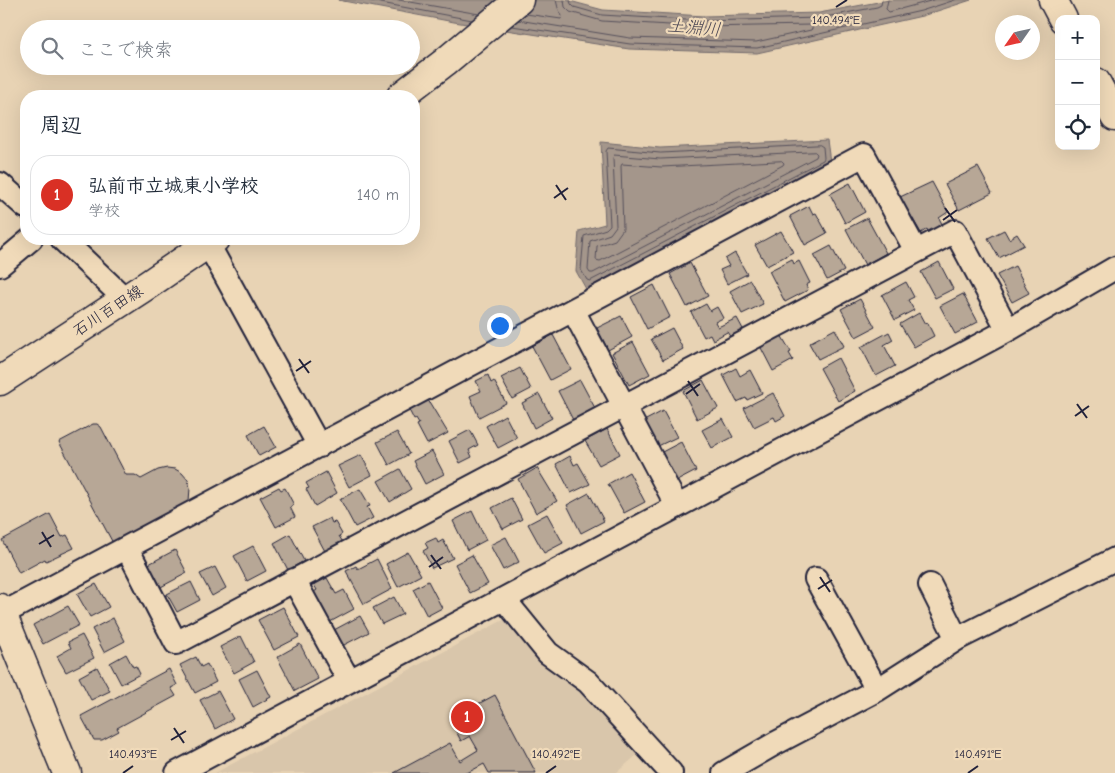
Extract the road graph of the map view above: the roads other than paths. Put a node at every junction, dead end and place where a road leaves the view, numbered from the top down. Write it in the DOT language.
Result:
graph roads {
  1 [pos="519,0"];
  2 [pos="1053,0"];
  3 [pos="1061,15"];
  4 [pos="1100,89"];
  5 [pos="409,90"];
  6 [pos="1115,117"];
  7 [pos="0,184"];
  8 [pos="20,202"];
  9 [pos="24,245"];
  10 [pos="68,245"];
  11 [pos="205,245"];
  12 [pos="213,245"];
  13 [pos="916,251"];
  14 [pos="0,265"];
  15 [pos="1115,268"];
  16 [pos="126,299"];
  17 [pos="574,310"];
  18 [pos="1008,330"];
  19 [pos="0,381"];
  20 [pos="624,406"];
  21 [pos="319,446"];
  22 [pos="677,506"];
  23 [pos="127,548"];
  24 [pos="1115,559"];
  25 [pos="294,580"];
  26 [pos="816,580"];
  27 [pos="930,585"];
  28 [pos="504,599"];
  29 [pos="1,613"];
  30 [pos="957,639"];
  31 [pos="349,681"];
  32 [pos="877,690"];
  33 [pos="68,773"];
  34 [pos="177,773"];
  35 [pos="671,773"];
  36 [pos="724,773"];
  1 -- 5 [label="main road"];
  2 -- 3 [label="main road"];
  4 -- 6 [label="main road"];
  7 -- 8 [label="street"];
  9 -- 14 [label="street"];
  10 -- 16 [label="street"];
  11 -- 16 [label="main road, 石川百田線"];
  12 -- 21 [label="street"];
  13 -- 17 [label="street"];
  13 -- 18 [label="street"];
  13 -- 20 [label="street"];
  15 -- 18 [label="street"];
  16 -- 19 [label="main road, 石川百田線"];
  17 -- 20 [label="street"];
  17 -- 21 [label="street"];
  18 -- 22 [label="street"];
  20 -- 22 [label="street"];
  20 -- 25 [label="street"];
  21 -- 23 [label="street"];
  22 -- 28 [label="street"];
  23 -- 25 [label="street"];
  23 -- 29 [label="street"];
  24 -- 30 [label="street"];
  25 -- 31 [label="street"];
  26 -- 32 [label="street"];
  27 -- 30 [label="street"];
  28 -- 31 [label="street"];
  28 -- 35 [label="street"];
  29 -- 33 [label="main road"];
  30 -- 32 [label="street"];
  31 -- 34 [label="street"];
  32 -- 36 [label="street"];
}
